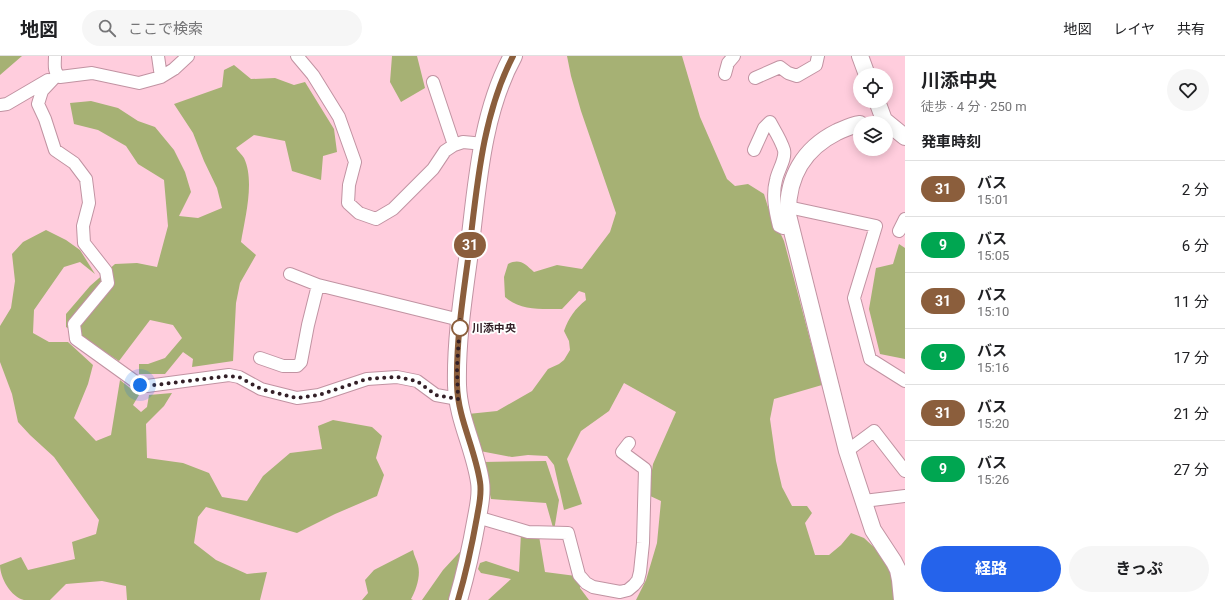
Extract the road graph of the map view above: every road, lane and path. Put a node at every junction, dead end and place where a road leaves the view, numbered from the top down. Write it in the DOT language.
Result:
graph roads {
  1 [pos="55,56"];
  2 [pos="158,56"];
  3 [pos="188,56"];
  4 [pos="297,56"];
  5 [pos="513,56"];
  6 [pos="734,56"];
  7 [pos="818,56"];
  8 [pos="860,56"];
  9 [pos="864,68"];
  10 [pos="725,74"];
  11 [pos="57,75"];
  12 [pos="161,77"];
  13 [pos="755,78"];
  14 [pos="432,82"];
  15 [pos="0,105"];
  16 [pos="853,126"];
  17 [pos="893,128"];
  18 [pos="905,138"];
  19 [pos="484,144"];
  20 [pos="454,145"];
  21 [pos="754,150"];
  22 [pos="788,207"];
  23 [pos="905,219"];
  24 [pos="790,226"];
  25 [pos="899,231"];
  26 [pos="290,274"];
  27 [pos="318,285"];
  28 [pos="460,320"];
  29 [pos="260,358"];
  30 [pos="905,381"];
  31 [pos="458,399"];
  32 [pos="629,443"];
  33 [pos="847,451"];
  34 [pos="905,471"];
  35 [pos="905,496"];
  36 [pos="864,501"];
  37 [pos="477,517"];
  38 [pos="903,579"];
  39 [pos="458,600"];
  40 [pos="902,600"];
  1 -- 11 [label="street"];
  2 -- 12 [label="street"];
  3 -- 12 [label="street"];
  4 -- 20 [label="street"];
  5 -- 19 [label="main road"];
  6 -- 10 [label="street"];
  7 -- 13 [label="street"];
  8 -- 9 [label="street"];
  11 -- 12 [label="street"];
  11 -- 15 [label="street"];
  11 -- 31 [label="street"];
  14 -- 20 [label="street"];
  16 -- 22 [label="street"];
  17 -- 18 [label="street"];
  19 -- 20 [label="street"];
  19 -- 28 [label="main road"];
  21 -- 24 [label="street"];
  22 -- 24 [label="street"];
  22 -- 30 [label="street"];
  23 -- 25 [label="street"];
  24 -- 33 [label="street"];
  26 -- 27 [label="street"];
  27 -- 28 [label="street"];
  27 -- 29 [label="street"];
  28 -- 31 [label="main road"];
  31 -- 37 [label="main road"];
  32 -- 37 [label="street"];
  33 -- 34 [label="street"];
  33 -- 36 [label="street"];
  35 -- 36 [label="street"];
  36 -- 38 [label="street"];
  37 -- 39 [label="main road"];
  38 -- 40 [label="street"];
}
